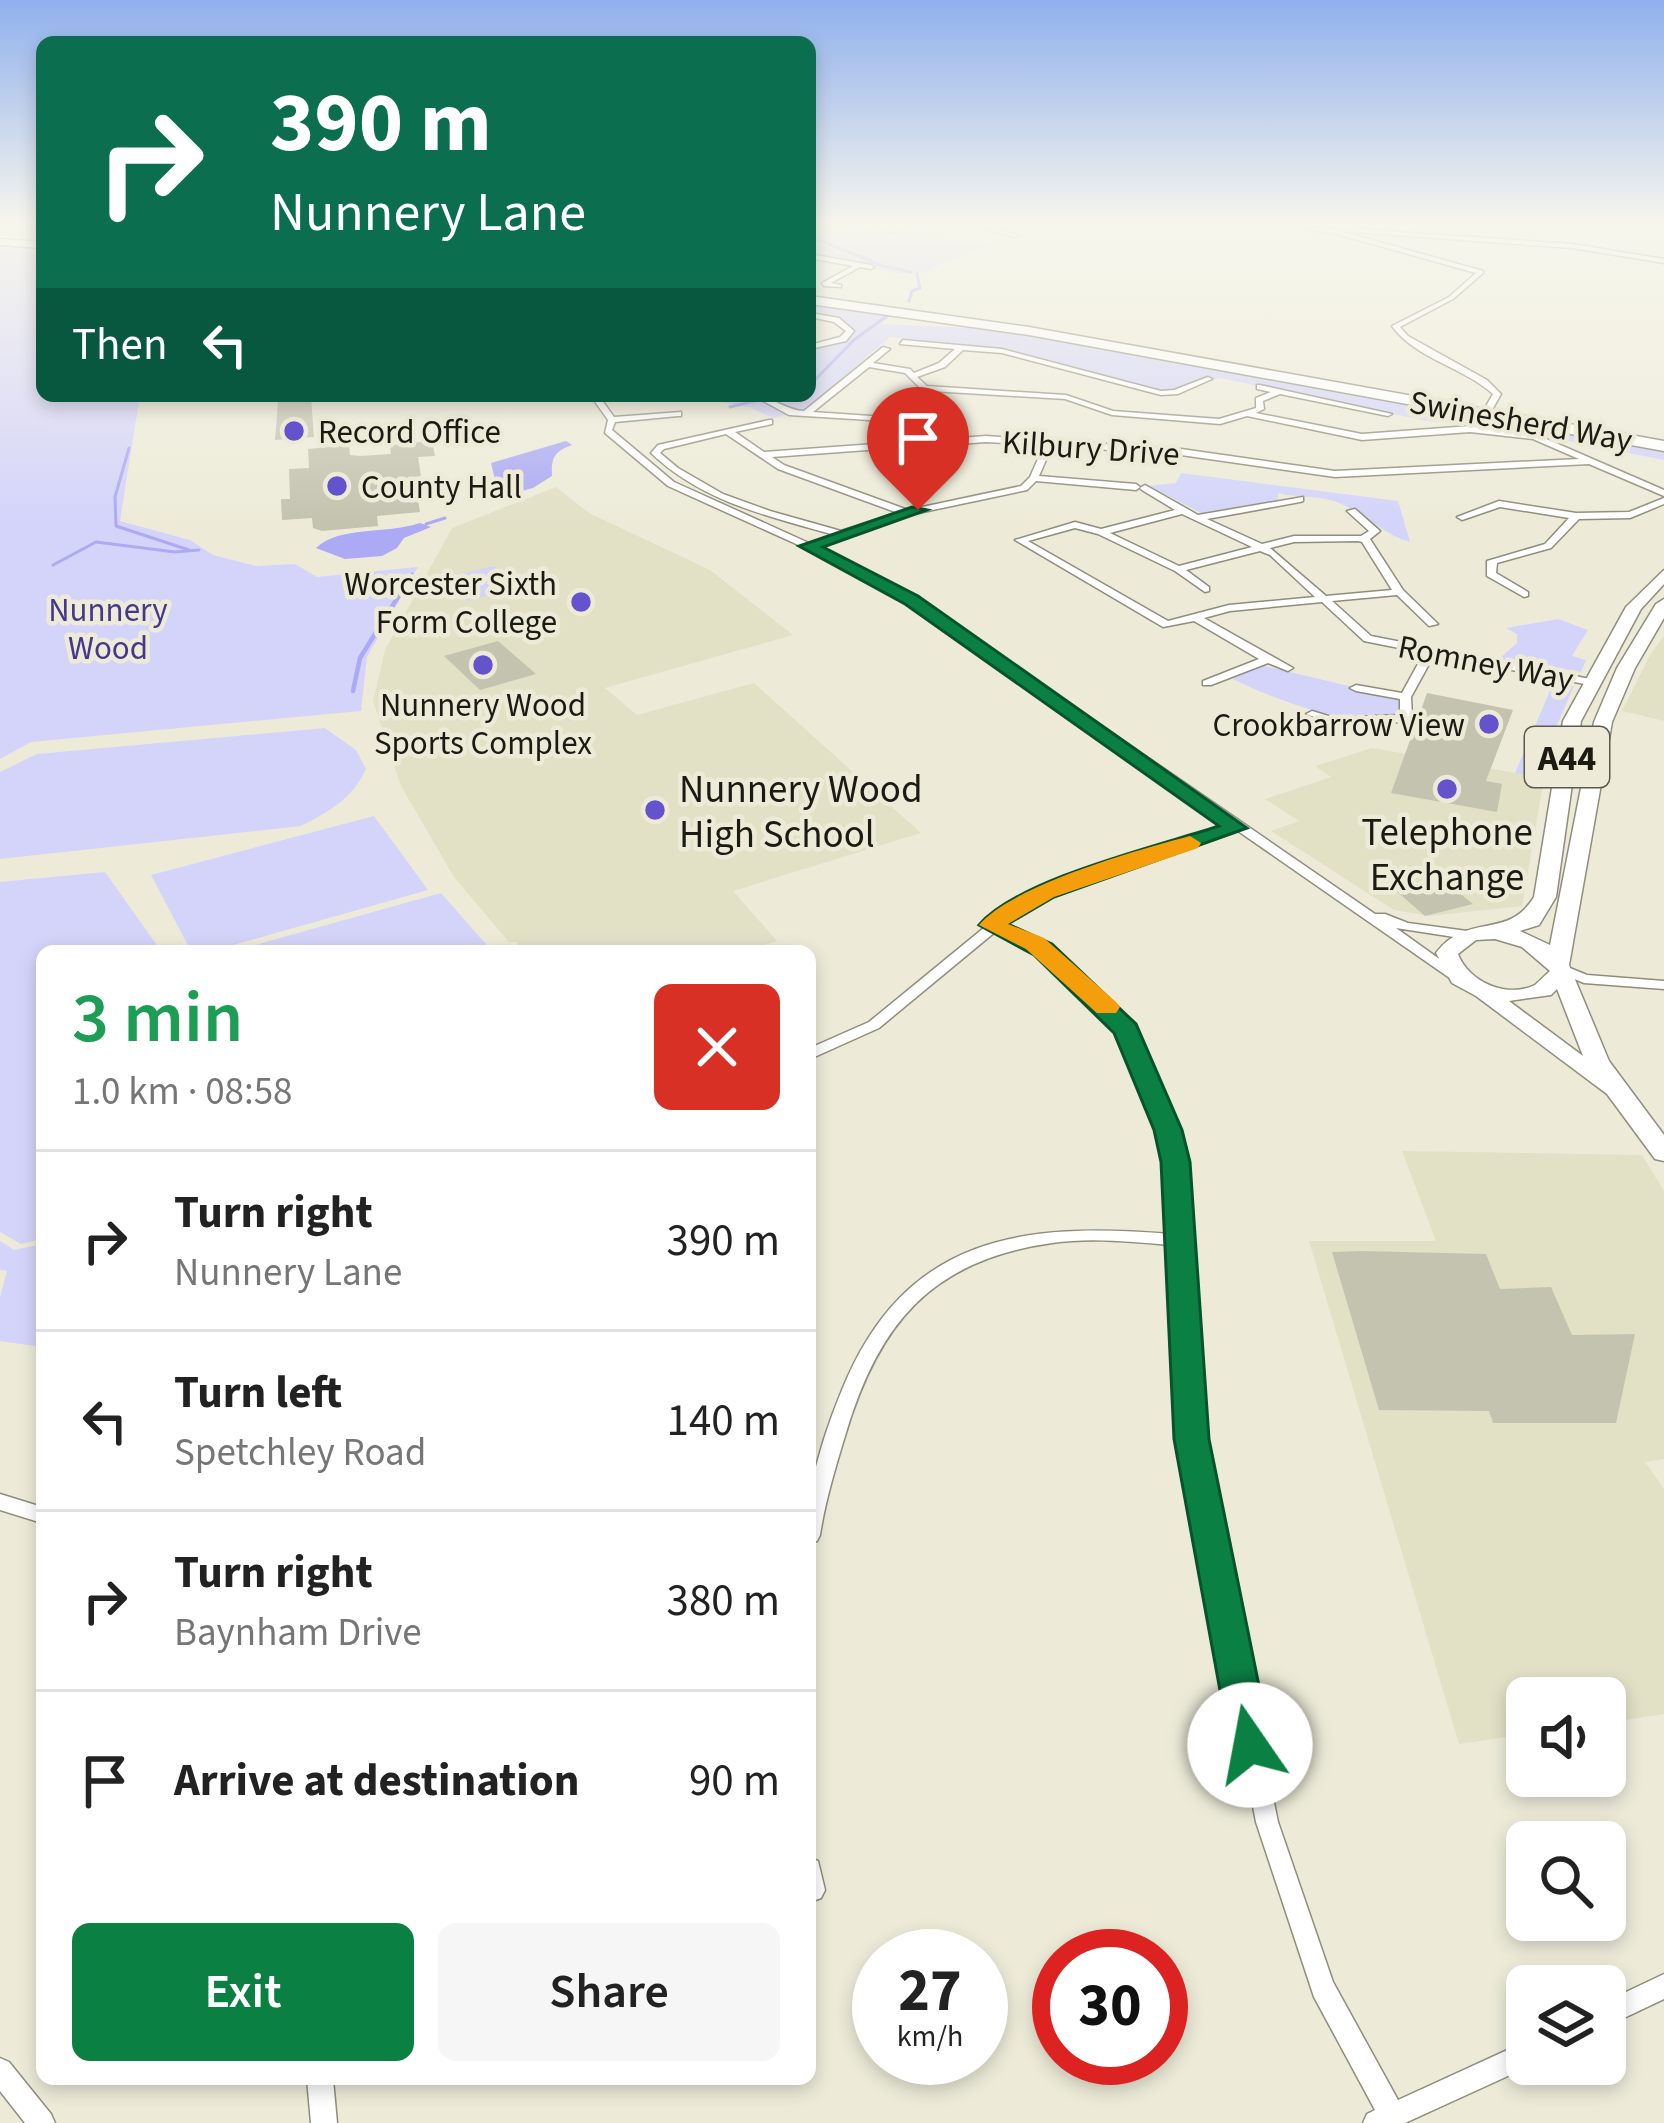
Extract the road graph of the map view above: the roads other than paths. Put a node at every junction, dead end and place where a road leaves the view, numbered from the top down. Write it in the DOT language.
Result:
graph roads {
  1 [pos="841,324"];
  2 [pos="985,324"];
  3 [pos="1023,324"];
  4 [pos="1400,324"];
  5 [pos="903,342"];
  6 [pos="816,345"];
  7 [pos="963,346"];
  8 [pos="886,349"];
  9 [pos="865,364"];
  10 [pos="916,376"];
  11 [pos="1208,379"];
  12 [pos="1110,381"];
  13 [pos="1260,387"];
  14 [pos="929,388"];
  15 [pos="1277,392"];
  16 [pos="1066,397"];
  17 [pos="599,402"];
  18 [pos="768,402"];
  19 [pos="1490,408"];
  20 [pos="807,412"];
  21 [pos="678,414"];
  22 [pos="1250,414"];
  23 [pos="1388,414"];
  24 [pos="612,420"];
  25 [pos="769,422"];
  26 [pos="728,431"];
  27 [pos="1049,442"];
  28 [pos="1664,442"];
  29 [pos="910,443"];
  30 [pos="760,455"];
  31 [pos="1404,457"];
  32 [pos="1594,461"];
  33 [pos="925,468"];
  34 [pos="1421,471"];
  35 [pos="1034,478"];
  36 [pos="1290,497"];
  37 [pos="1664,497"];
  38 [pos="1183,511"];
  39 [pos="1352,512"];
  40 [pos="907,513"];
  41 [pos="1576,516"];
  42 [pos="1200,517"];
  43 [pos="1462,517"];
  44 [pos="1101,532"];
  45 [pos="841,534"];
  46 [pos="1363,538"];
  47 [pos="808,546"];
  48 [pos="1262,547"];
  49 [pos="1178,569"];
  50 [pos="1664,575"];
  51 [pos="1205,589"];
  52 [pos="1400,592"];
  53 [pos="1523,594"];
  54 [pos="1322,599"];
  55 [pos="1664,604"];
  56 [pos="1197,619"];
  57 [pos="1433,623"];
  58 [pos="1430,652"];
  59 [pos="1268,659"];
  60 [pos="1288,668"];
  61 [pos="1590,682"];
  62 [pos="1207,683"];
  63 [pos="1356,688"];
  64 [pos="1405,698"];
  65 [pos="1312,714"];
  66 [pos="1236,828"];
  67 [pos="1355,906"];
  68 [pos="991,925"];
  69 [pos="1492,933"];
  70 [pos="1467,935"];
  71 [pos="1559,969"];
  72 [pos="1467,983"];
  73 [pos="1664,985"];
  74 [pos="816,1051"];
  75 [pos="1581,1051"];
  76 [pos="1664,1153"];
  77 [pos="1180,1240"];
  78 [pos="0,1502"];
  79 [pos="816,1508"];
  80 [pos="36,1513"];
  81 [pos="1664,1986"];
  82 [pos="1626,2005"];
  83 [pos="1506,2064"];
  84 [pos="0,2071"];
  85 [pos="321,2085"];
  86 [pos="1384,2120"];
  87 [pos="42,2123"];
  88 [pos="324,2123"];
  1 -- 6 [label="street"];
  2 -- 28 [label="highway, Swinesherd Way"];
  3 -- 19 [label="highway, Swinesherd Way"];
  4 -- 19 [label="street"];
  5 -- 7 [label="street"];
  7 -- 10 [label="street"];
  7 -- 12 [label="street"];
  8 -- 9 [label="street"];
  9 -- 10 [label="street"];
  9 -- 20 [label="street"];
  10 -- 14 [label="street"];
  11 -- 12 [label="street"];
  12 -- 16 [label="street"];
  13 -- 15 [label="street"];
  14 -- 16 [label="street"];
  14 -- 20 [label="street"];
  15 -- 22 [label="street"];
  15 -- 23 [label="street"];
  16 -- 22 [label="street"];
  17 -- 24 [label="street"];
  18 -- 20 [label="street"];
  19 -- 28 [label="highway, Swinesherd Way"];
  21 -- 24 [label="street"];
  22 -- 32 [label="street"];
  24 -- 47 [label="street"];
  25 -- 26 [label="street"];
  26 -- 30 [label="street"];
  26 -- 45 [label="street"];
  27 -- 29 [label="street, Kilbury Drive"];
  27 -- 34 [label="street, Kilbury Drive"];
  27 -- 35 [label="street"];
  29 -- 30 [label="street, Kilbury Drive"];
  29 -- 33 [label="street"];
  30 -- 40 [label="street"];
  31 -- 34 [label="street"];
  32 -- 34 [label="street, Kilbury Drive"];
  32 -- 37 [label="street"];
  35 -- 38 [label="street, Romney Way"];
  35 -- 40 [label="street"];
  36 -- 42 [label="street"];
  37 -- 41 [label="street"];
  38 -- 42 [label="street, Romney Way"];
  38 -- 44 [label="street"];
  39 -- 46 [label="street"];
  40 -- 45 [label="street"];
  41 -- 43 [label="street"];
  41 -- 53 [label="street"];
  42 -- 48 [label="street, Romney Way"];
  44 -- 49 [label="street"];
  44 -- 56 [label="street"];
  45 -- 47 [label="street"];
  46 -- 48 [label="street"];
  46 -- 52 [label="street"];
  47 -- 66 [label="street"];
  48 -- 49 [label="street"];
  48 -- 54 [label="street, Romney Way"];
  49 -- 51 [label="street"];
  50 -- 61 [label="main road, A44"];
  52 -- 54 [label="street"];
  52 -- 57 [label="street"];
  54 -- 56 [label="street"];
  54 -- 58 [label="street, Romney Way"];
  55 -- 71 [label="main road, A44"];
  56 -- 59 [label="street"];
  58 -- 61 [label="street, Romney Way"];
  58 -- 64 [label="street"];
  59 -- 60 [label="street"];
  59 -- 62 [label="street"];
  61 -- 69 [label="main road, A44"];
  63 -- 64 [label="street"];
  64 -- 65 [label="street"];
  66 -- 67 [label="street"];
  66 -- 68 [label="street"];
  67 -- 70 [label="street"];
  67 -- 72 [label="street"];
  68 -- 74 [label="street"];
  68 -- 77 [label="street"];
  69 -- 70 [label="main road, A44"];
  69 -- 71 [label="main road, A44"];
  70 -- 72 [label="main road"];
  71 -- 72 [label="main road"];
  71 -- 73 [label="street"];
  71 -- 75 [label="main road"];
  72 -- 75 [label="main road"];
  75 -- 76 [label="main road"];
  77 -- 79 [label="street"];
  77 -- 86 [label="street"];
  78 -- 80 [label="street"];
  81 -- 82 [label="street"];
  83 -- 86 [label="street"];
  84 -- 87 [label="street"];
  85 -- 88 [label="street"];
}
